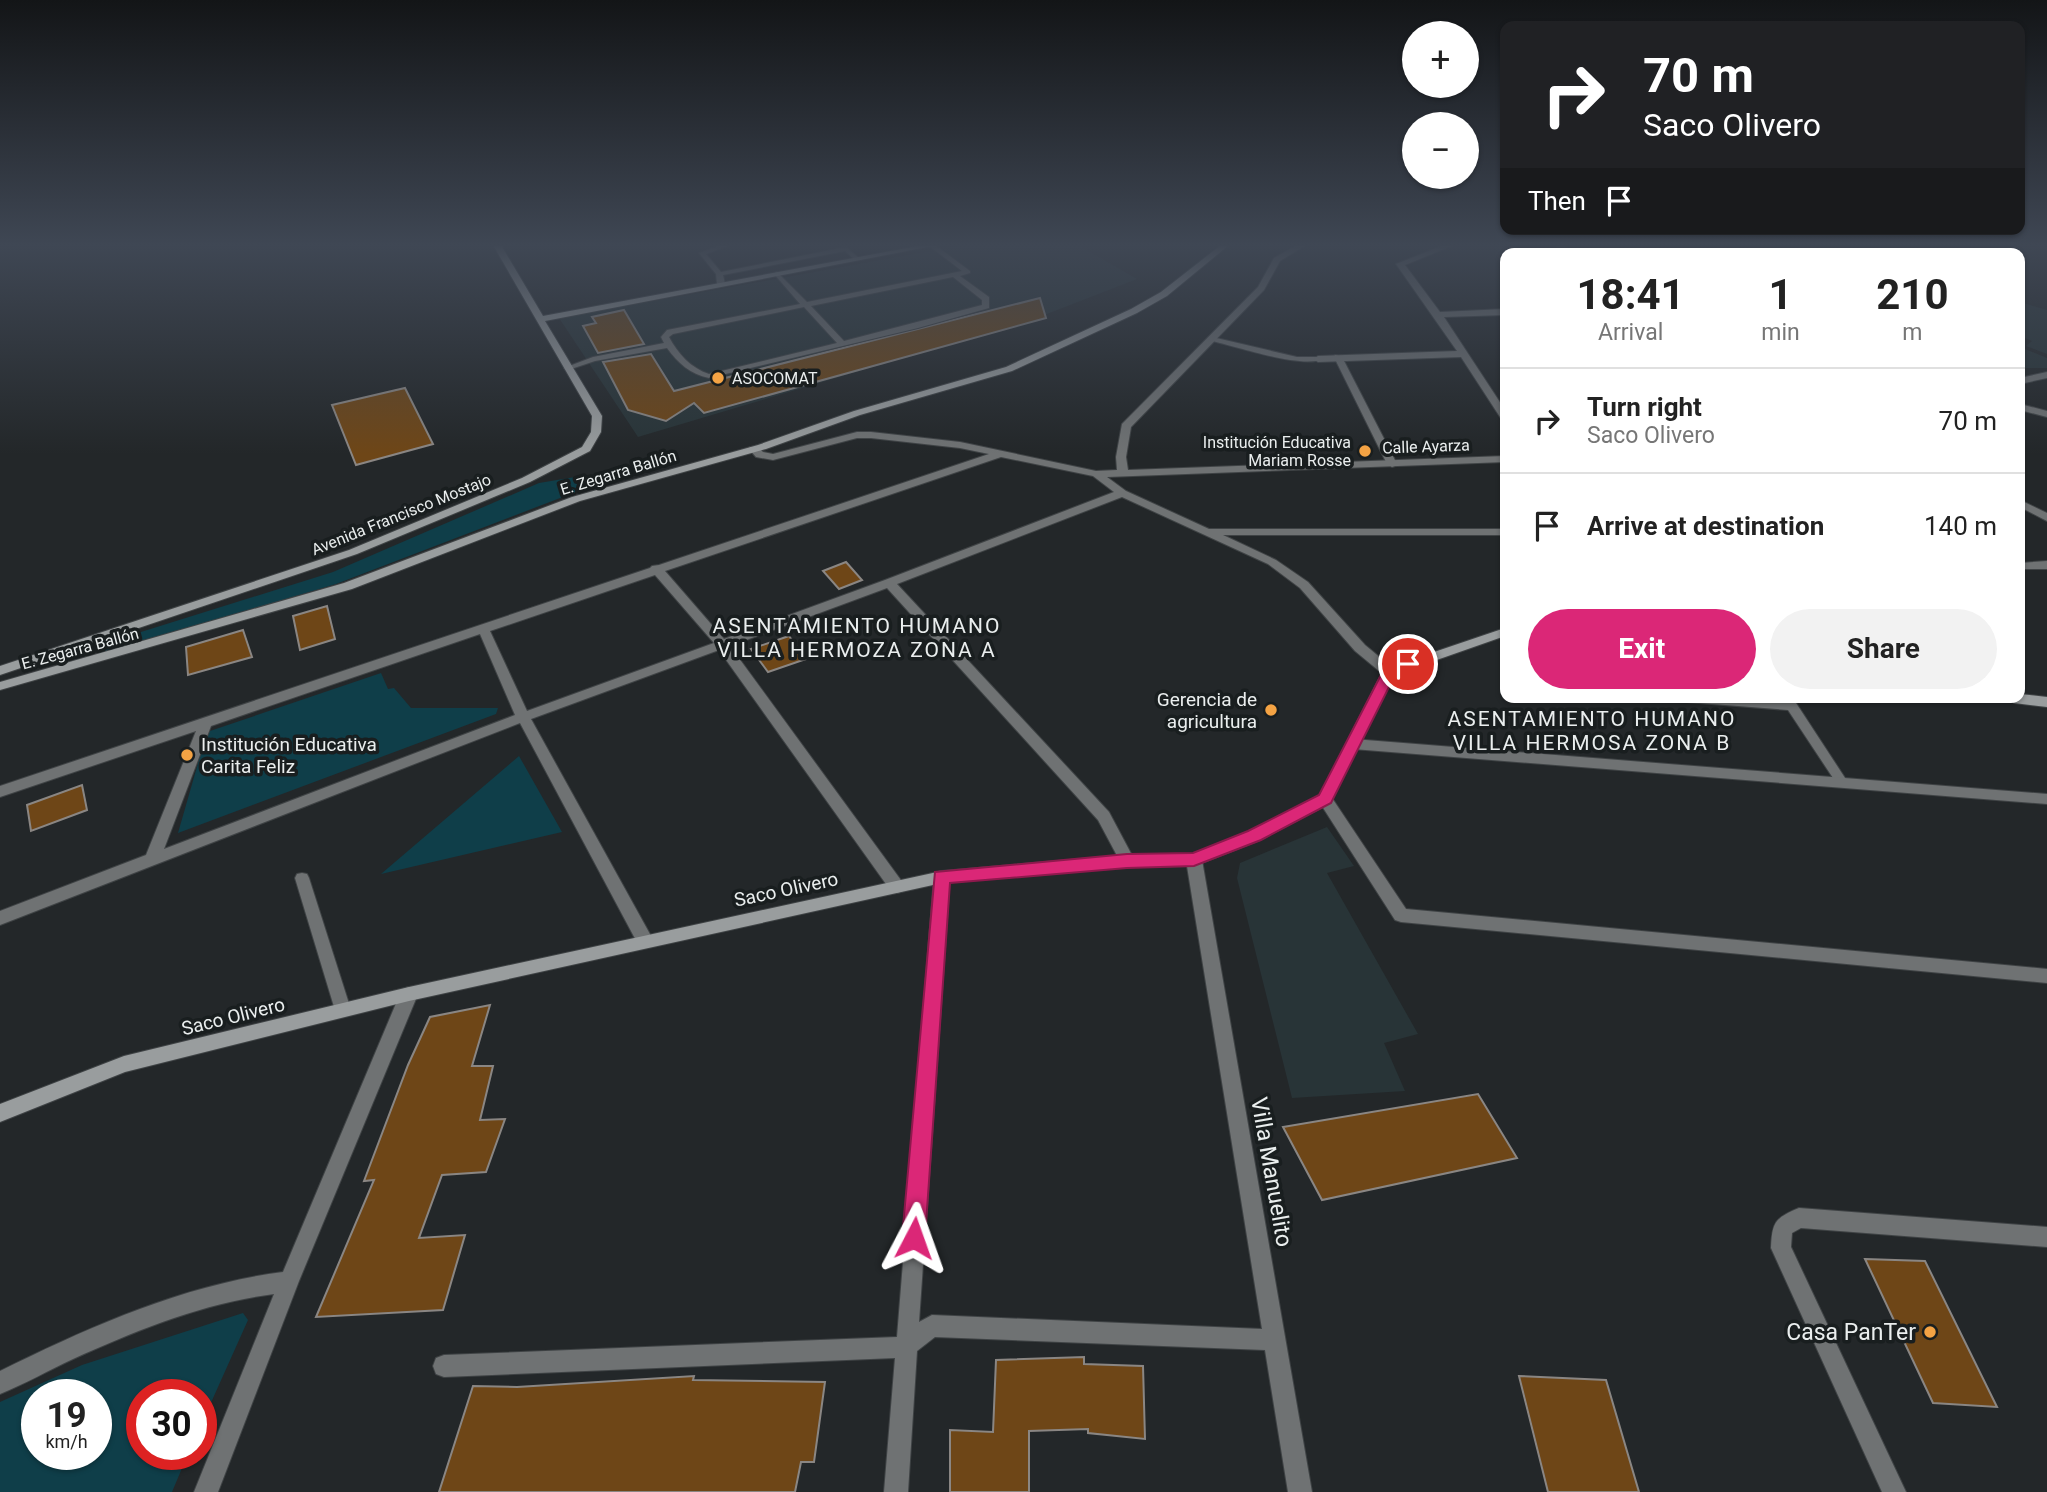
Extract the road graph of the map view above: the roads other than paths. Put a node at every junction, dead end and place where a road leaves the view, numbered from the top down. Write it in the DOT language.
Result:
graph roads {
  1 [pos="1438,314"];
  2 [pos="537,315"];
  3 [pos="563,315"];
  4 [pos="750,315"];
  5 [pos="815,315"];
  6 [pos="953,315"];
  7 [pos="1122,315"];
  8 [pos="1237,315"];
  9 [pos="540,319"];
  10 [pos="1215,339"];
  11 [pos="842,344"];
  12 [pos="668,345"];
  13 [pos="1463,354"];
  14 [pos="1338,357"];
  15 [pos="1318,359"];
  16 [pos="568,368"];
  17 [pos="2047,375"];
  18 [pos="2025,380"];
  19 [pos="1500,400"];
  20 [pos="2025,408"];
  21 [pos="2047,414"];
  22 [pos="754,449"];
  23 [pos="1003,453"];
  24 [pos="1500,459"];
  25 [pos="1392,464"];
  26 [pos="1123,472"];
  27 [pos="1096,474"];
  28 [pos="1122,493"];
  29 [pos="2025,506"];
  30 [pos="2047,518"];
  31 [pos="1206,532"];
  32 [pos="1500,532"];
  33 [pos="2047,565"];
  34 [pos="2025,566"];
  35 [pos="656,568"];
  36 [pos="889,583"];
  37 [pos="483,628"];
  38 [pos="1500,634"];
  39 [pos="722,644"];
  40 [pos="0,671"];
  41 [pos="1389,672"];
  42 [pos="0,686"];
  43 [pos="2025,699"];
  44 [pos="2047,702"];
  45 [pos="1752,703"];
  46 [pos="523,717"];
  47 [pos="206,722"];
  48 [pos="1353,744"];
  49 [pos="1841,781"];
  50 [pos="0,792"];
  51 [pos="1325,799"];
  52 [pos="2047,799"];
  53 [pos="1194,859"];
  54 [pos="152,860"];
  55 [pos="1127,861"];
  56 [pos="942,877"];
  57 [pos="302,878"];
  58 [pos="897,887"];
  59 [pos="0,918"];
  60 [pos="645,941"];
  61 [pos="2047,976"];
  62 [pos="409,994"];
  63 [pos="343,1010"];
  64 [pos="0,1113"];
  65 [pos="2047,1237"];
  66 [pos="289,1281"];
  67 [pos="1275,1340"];
  68 [pos="905,1347"];
  69 [pos="444,1366"];
  70 [pos="0,1383"];
  71 [pos="206,1492"];
  72 [pos="896,1492"];
  73 [pos="1300,1492"];
  74 [pos="1894,1492"];
  1 -- 13 [label="street"];
  2 -- 9 [label="street, Avenida Francisco Mostajo"];
  3 -- 9 [label="street"];
  4 -- 12 [label="lane"];
  5 -- 11 [label="lane"];
  6 -- 11 [label="lane"];
  7 -- 22 [label="street, E. Zegarra Ballón"];
  8 -- 10 [label="street"];
  9 -- 16 [label="street, Avenida Francisco Mostajo"];
  10 -- 15 [label="lane"];
  10 -- 26 [label="street"];
  11 -- 12 [label="lane"];
  12 -- 16 [label="lane"];
  13 -- 14 [label="street"];
  13 -- 19 [label="street"];
  14 -- 15 [label="street"];
  14 -- 25 [label="lane"];
  16 -- 40 [label="street, Avenida Francisco Mostajo"];
  17 -- 18 [label="street"];
  20 -- 21 [label="street"];
  22 -- 23 [label="street"];
  22 -- 42 [label="street, E. Zegarra Ballón"];
  23 -- 27 [label="street"];
  23 -- 35 [label="street"];
  24 -- 25 [label="street, Calle Ayarza"];
  25 -- 26 [label="street, Calle Ayarza"];
  26 -- 27 [label="street, Calle Ayarza"];
  27 -- 28 [label="street"];
  28 -- 31 [label="street"];
  28 -- 36 [label="street"];
  29 -- 30 [label="street"];
  31 -- 32 [label="street"];
  31 -- 41 [label="street"];
  33 -- 34 [label="street"];
  35 -- 37 [label="street"];
  35 -- 39 [label="street"];
  36 -- 39 [label="street"];
  36 -- 55 [label="street"];
  37 -- 46 [label="street"];
  37 -- 47 [label="street"];
  38 -- 41 [label="street"];
  39 -- 46 [label="street"];
  39 -- 58 [label="street"];
  41 -- 48 [label="street"];
  43 -- 44 [label="street"];
  45 -- 49 [label="lane"];
  46 -- 54 [label="street"];
  46 -- 60 [label="street"];
  47 -- 50 [label="street"];
  47 -- 54 [label="street"];
  48 -- 49 [label="street"];
  48 -- 51 [label="street"];
  49 -- 52 [label="street"];
  51 -- 53 [label="street, Saco Olivero"];
  51 -- 61 [label="street"];
  53 -- 55 [label="street, Saco Olivero"];
  53 -- 67 [label="street, Villa Manuelito"];
  54 -- 59 [label="street"];
  55 -- 56 [label="street, Saco Olivero"];
  56 -- 58 [label="street, Saco Olivero"];
  56 -- 68 [label="street"];
  57 -- 63 [label="lane"];
  58 -- 60 [label="street, Saco Olivero"];
  60 -- 62 [label="street, Saco Olivero"];
  62 -- 63 [label="street, Saco Olivero"];
  62 -- 66 [label="street"];
  63 -- 64 [label="street, Saco Olivero"];
  65 -- 74 [label="street"];
  66 -- 70 [label="street"];
  66 -- 71 [label="street"];
  67 -- 68 [label="street"];
  67 -- 73 [label="street, Villa Manuelito"];
  68 -- 69 [label="street"];
  68 -- 72 [label="street"];
}
